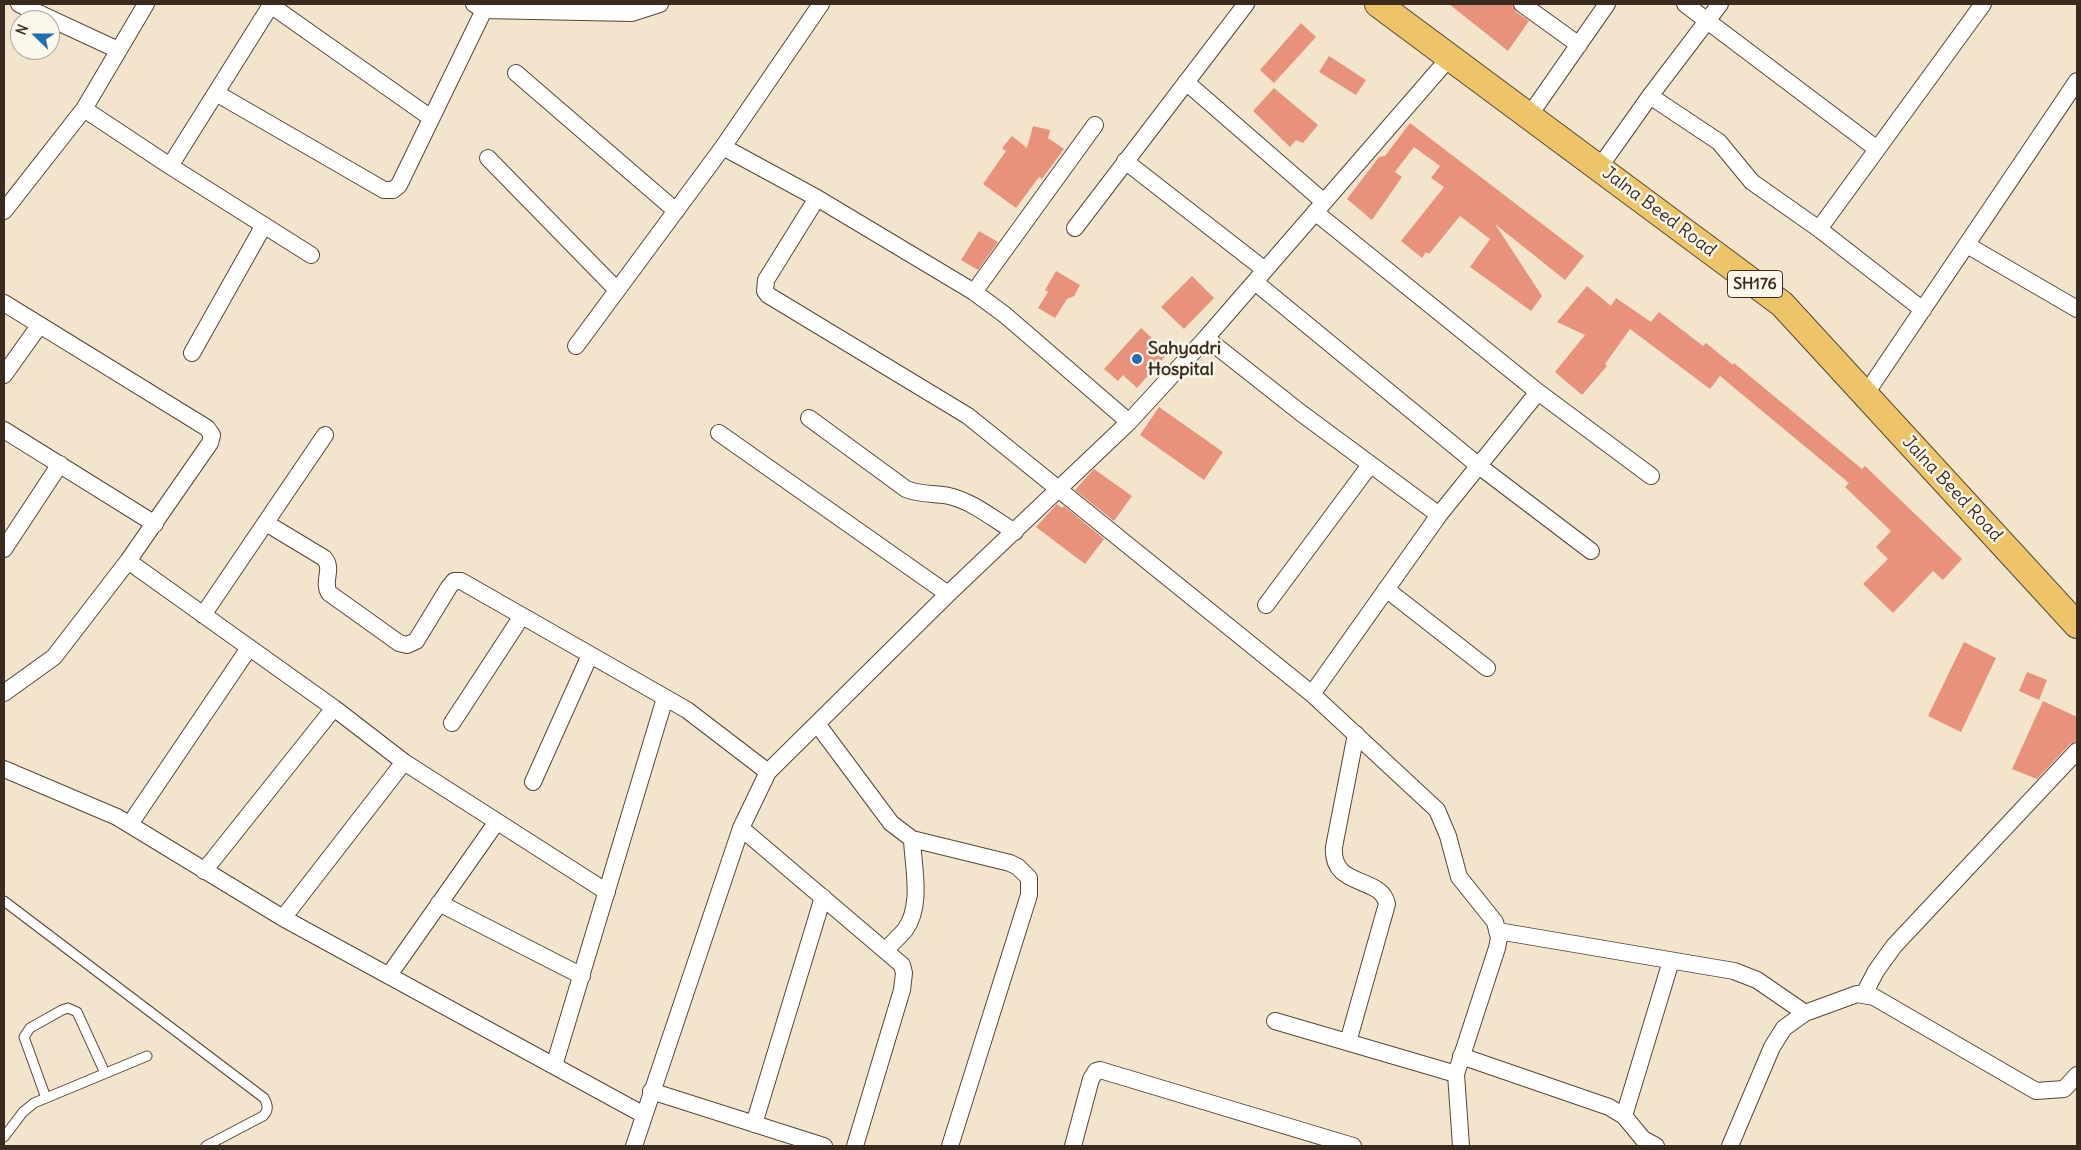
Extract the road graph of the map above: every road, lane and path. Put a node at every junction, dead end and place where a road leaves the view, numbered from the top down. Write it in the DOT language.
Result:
graph roads {
  1 [pos="18,4"];
  2 [pos="146,4"];
  3 [pos="660,4"];
  4 [pos="821,4"];
  5 [pos="1246,4"];
  6 [pos="1378,4"];
  7 [pos="1522,4"];
  8 [pos="1607,4"];
  9 [pos="1685,4"];
  10 [pos="1720,4"];
  11 [pos="1983,4"];
  12 [pos="270,5"];
  13 [pos="489,7"];
  14 [pos="1707,20"];
  15 [pos="1579,45"];
  16 [pos="118,50"];
  17 [pos="1450,57"];
  18 [pos="516,73"];
  19 [pos="2077,81"];
  20 [pos="1186,82"];
  21 [pos="216,93"];
  22 [pos="1650,96"];
  23 [pos="84,109"];
  24 [pos="1529,116"];
  25 [pos="431,118"];
  26 [pos="1095,124"];
  27 [pos="723,147"];
  28 [pos="1877,149"];
  29 [pos="488,158"];
  30 [pos="1126,161"];
  31 [pos="170,166"];
  32 [pos="1599,168"];
  33 [pos="817,198"];
  34 [pos="1320,207"];
  35 [pos="4,211"];
  36 [pos="676,211"];
  37 [pos="264,225"];
  38 [pos="1074,228"];
  39 [pos="1819,229"];
  40 [pos="1967,245"];
  41 [pos="311,255"];
  42 [pos="1260,276"];
  43 [pos="616,289"];
  44 [pos="974,292"];
  45 [pos="4,303"];
  46 [pos="2077,309"];
  47 [pos="1923,310"];
  48 [pos="39,326"];
  49 [pos="1206,338"];
  50 [pos="576,346"];
  51 [pos="192,353"];
  52 [pos="4,375"];
  53 [pos="1538,392"];
  54 [pos="1865,395"];
  55 [pos="809,418"];
  56 [pos="1129,422"];
  57 [pos="4,430"];
  58 [pos="719,433"];
  59 [pos="325,435"];
  60 [pos="60,464"];
  61 [pos="1370,465"];
  62 [pos="1479,466"];
  63 [pos="1651,476"];
  64 [pos="1061,489"];
  65 [pos="1439,515"];
  66 [pos="266,523"];
  67 [pos="155,524"];
  68 [pos="1015,532"];
  69 [pos="4,549"];
  70 [pos="1591,551"];
  71 [pos="128,562"];
  72 [pos="1386,589"];
  73 [pos="948,594"];
  74 [pos="1266,605"];
  75 [pos="204,615"];
  76 [pos="522,616"];
  77 [pos="2077,626"];
  78 [pos="249,648"];
  79 [pos="590,655"];
  80 [pos="1486,668"];
  81 [pos="4,693"];
  82 [pos="1312,694"];
  83 [pos="665,698"];
  84 [pos="334,708"];
  85 [pos="452,723"];
  86 [pos="818,724"];
  87 [pos="1356,734"];
  88 [pos="2077,751"];
  89 [pos="404,762"];
  90 [pos="4,768"];
  91 [pos="768,772"];
  92 [pos="533,782"];
  93 [pos="496,823"];
  94 [pos="130,824"];
  95 [pos="740,828"];
  96 [pos="912,839"];
  97 [pos="204,871"];
  98 [pos="608,892"];
  99 [pos="824,897"];
  100 [pos="4,900"];
  101 [pos="439,903"];
  102 [pos="283,918"];
  103 [pos="1498,931"];
  104 [pos="886,950"];
  105 [pos="1670,961"];
  106 [pos="389,974"];
  107 [pos="582,976"];
  108 [pos="1864,994"];
  109 [pos="1805,1013"];
  110 [pos="1275,1021"];
  111 [pos="1348,1042"];
  112 [pos="147,1056"];
  113 [pos="1461,1056"];
  114 [pos="554,1066"];
  115 [pos="105,1073"];
  116 [pos="1456,1074"];
  117 [pos="2077,1075"];
  118 [pos="651,1091"];
  119 [pos="46,1098"];
  120 [pos="644,1115"];
  121 [pos="1624,1116"];
  122 [pos="754,1124"];
  123 [pos="4,1138"];
  124 [pos="786,1140"];
  125 [pos="206,1146"];
  126 [pos="634,1146"];
  127 [pos="824,1146"];
  128 [pos="854,1146"];
  129 [pos="950,1146"];
  130 [pos="1073,1146"];
  131 [pos="1353,1146"];
  132 [pos="1461,1146"];
  133 [pos="1656,1146"];
  134 [pos="1730,1146"];
  1 -- 16 [label="street"];
  2 -- 16 [label="street"];
  3 -- 13 [label="street"];
  4 -- 27 [label="street"];
  5 -- 20 [label="street"];
  6 -- 17 [label="main road, Jalna Beed Road / SH176"];
  7 -- 15 [label="street"];
  8 -- 15 [label="street"];
  9 -- 14 [label="street"];
  10 -- 14 [label="street"];
  11 -- 28 [label="street"];
  12 -- 21 [label="street"];
  12 -- 25 [label="street"];
  13 -- 25 [label="street"];
  14 -- 22 [label="street"];
  14 -- 28 [label="street"];
  15 -- 24 [label="street"];
  16 -- 23 [label="street"];
  17 -- 24 [label="main road, Jalna Beed Road / SH176"];
  17 -- 34 [label="street"];
  18 -- 36 [label="street"];
  19 -- 40 [label="street"];
  20 -- 30 [label="street"];
  20 -- 34 [label="street"];
  21 -- 25 [label="street"];
  21 -- 31 [label="street"];
  22 -- 32 [label="street"];
  22 -- 39 [label="street"];
  23 -- 31 [label="street"];
  23 -- 35 [label="street"];
  24 -- 32 [label="main road, Jalna Beed Road / SH176"];
  26 -- 44 [label="street"];
  27 -- 33 [label="street"];
  27 -- 36 [label="street"];
  28 -- 39 [label="street"];
  29 -- 43 [label="street"];
  30 -- 38 [label="street"];
  30 -- 42 [label="street"];
  31 -- 37 [label="street"];
  32 -- 54 [label="main road, Jalna Beed Road / SH176"];
  33 -- 44 [label="street"];
  33 -- 64 [label="street"];
  34 -- 42 [label="street"];
  34 -- 53 [label="street"];
  36 -- 43 [label="street"];
  37 -- 41 [label="street"];
  37 -- 51 [label="street"];
  39 -- 47 [label="street"];
  40 -- 46 [label="street"];
  40 -- 47 [label="street"];
  42 -- 49 [label="street"];
  42 -- 62 [label="street"];
  43 -- 50 [label="street"];
  44 -- 56 [label="street"];
  45 -- 48 [label="street"];
  47 -- 54 [label="street"];
  48 -- 52 [label="street"];
  48 -- 67 [label="street"];
  49 -- 56 [label="street"];
  49 -- 61 [label="street"];
  53 -- 62 [label="street"];
  53 -- 63 [label="street"];
  54 -- 77 [label="main road, Jalna Beed Road / SH176"];
  55 -- 68 [label="street"];
  56 -- 64 [label="street"];
  57 -- 60 [label="street"];
  58 -- 73 [label="street"];
  59 -- 66 [label="street"];
  60 -- 67 [label="street"];
  60 -- 69 [label="street"];
  61 -- 65 [label="street"];
  61 -- 74 [label="street"];
  62 -- 65 [label="street"];
  62 -- 70 [label="street"];
  64 -- 68 [label="street"];
  64 -- 82 [label="street"];
  65 -- 72 [label="street"];
  66 -- 75 [label="street"];
  66 -- 76 [label="street"];
  67 -- 71 [label="street"];
  68 -- 73 [label="street"];
  71 -- 75 [label="street"];
  71 -- 81 [label="street"];
  72 -- 80 [label="street"];
  72 -- 82 [label="street"];
  73 -- 86 [label="street"];
  75 -- 78 [label="street"];
  76 -- 79 [label="street"];
  76 -- 85 [label="street"];
  78 -- 84 [label="street"];
  78 -- 94 [label="street"];
  79 -- 83 [label="street"];
  79 -- 92 [label="street"];
  82 -- 87 [label="street"];
  83 -- 91 [label="street"];
  83 -- 98 [label="street"];
  84 -- 89 [label="street"];
  84 -- 97 [label="street"];
  86 -- 91 [label="street"];
  86 -- 96 [label="street"];
  87 -- 103 [label="street"];
  87 -- 111 [label="street"];
  88 -- 108 [label="street"];
  89 -- 93 [label="street"];
  89 -- 102 [label="street"];
  90 -- 94 [label="street"];
  91 -- 95 [label="street"];
  93 -- 98 [label="street"];
  93 -- 101 [label="street"];
  94 -- 97 [label="street"];
  95 -- 99 [label="street"];
  95 -- 118 [label="street"];
  96 -- 104 [label="street"];
  96 -- 129 [label="street"];
  97 -- 102 [label="street"];
  98 -- 107 [label="street"];
  99 -- 104 [label="street"];
  99 -- 122 [label="street"];
  100 -- 125 [label="lane"];
  101 -- 106 [label="street"];
  101 -- 107 [label="street"];
  102 -- 106 [label="street"];
  103 -- 105 [label="street"];
  103 -- 113 [label="street"];
  104 -- 128 [label="street"];
  105 -- 109 [label="street"];
  105 -- 121 [label="street"];
  106 -- 114 [label="street"];
  107 -- 114 [label="street"];
  108 -- 109 [label="street"];
  108 -- 117 [label="street"];
  109 -- 134 [label="street"];
  110 -- 111 [label="street"];
  111 -- 116 [label="street"];
  112 -- 115 [label="lane"];
  113 -- 116 [label="street"];
  113 -- 121 [label="street"];
  114 -- 120 [label="street"];
  115 -- 119 [label="lane"];
  115 -- 119 [label="lane"];
  116 -- 132 [label="street"];
  118 -- 120 [label="street"];
  118 -- 122 [label="street"];
  119 -- 123 [label="lane"];
  120 -- 126 [label="street"];
  121 -- 133 [label="street"];
  122 -- 124 [label="street"];
  124 -- 127 [label="street"];
  130 -- 131 [label="street"];
}
